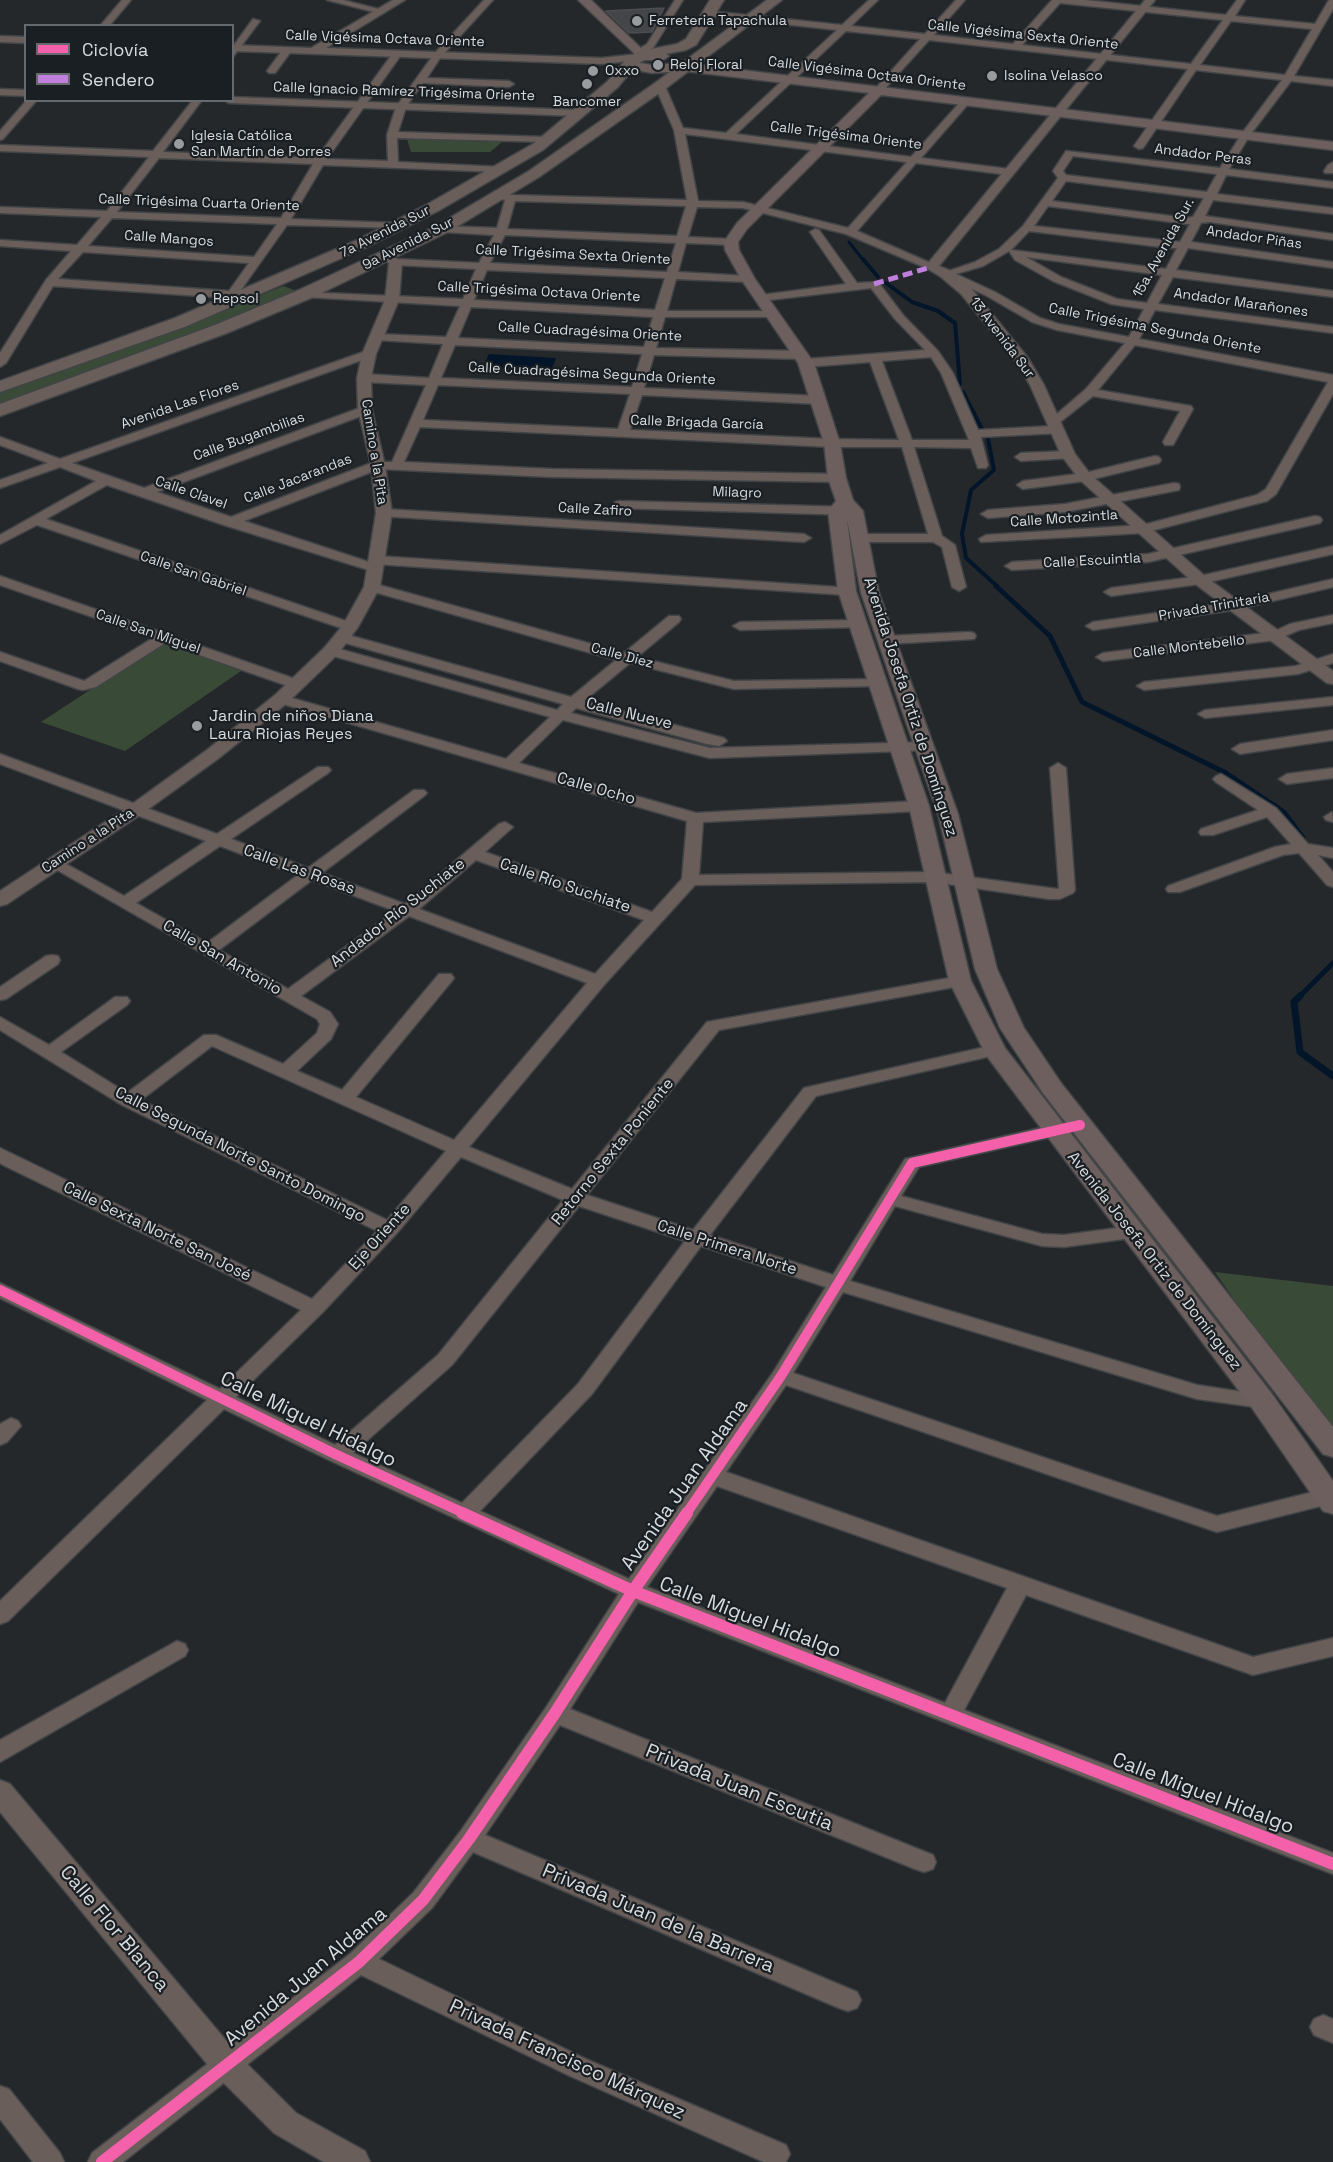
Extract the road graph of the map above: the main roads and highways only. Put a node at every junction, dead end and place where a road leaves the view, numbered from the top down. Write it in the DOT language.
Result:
graph roads {
  1 [pos="584,0"];
  2 [pos="775,0"];
  3 [pos="714,6"];
  4 [pos="635,58"];
  5 [pos="684,67"];
  6 [pos="878,91"];
  7 [pos="1333,146"];
  8 [pos="0,387"];
  9 [pos="0,411"];
  10 [pos="845,508"];
  11 [pos="1333,1448"];
  12 [pos="1331,1499"];
  1 -- 4 [label="main road"];
  2 -- 5 [label="main road, 9a Avenida Sur"];
  3 -- 4 [label="main road"];
  4 -- 5 [label="main road, Calle Vigésima Octava Oriente"];
  4 -- 8 [label="main road, 7a Avenida Sur"];
  5 -- 6 [label="main road, Calle Vigésima Octava Oriente"];
  5 -- 9 [label="main road, 9a Avenida Sur"];
  6 -- 7 [label="main road, Calle Vigésima Octava Oriente"];
  6 -- 10 [label="main road, Avenida Josefa Ortiz de Domínguez"];
  10 -- 11 [label="main road, Avenida Josefa Ortiz de Domínguez"];
  10 -- 12 [label="main road, Avenida Josefa Ortiz de Domínguez"];
}
